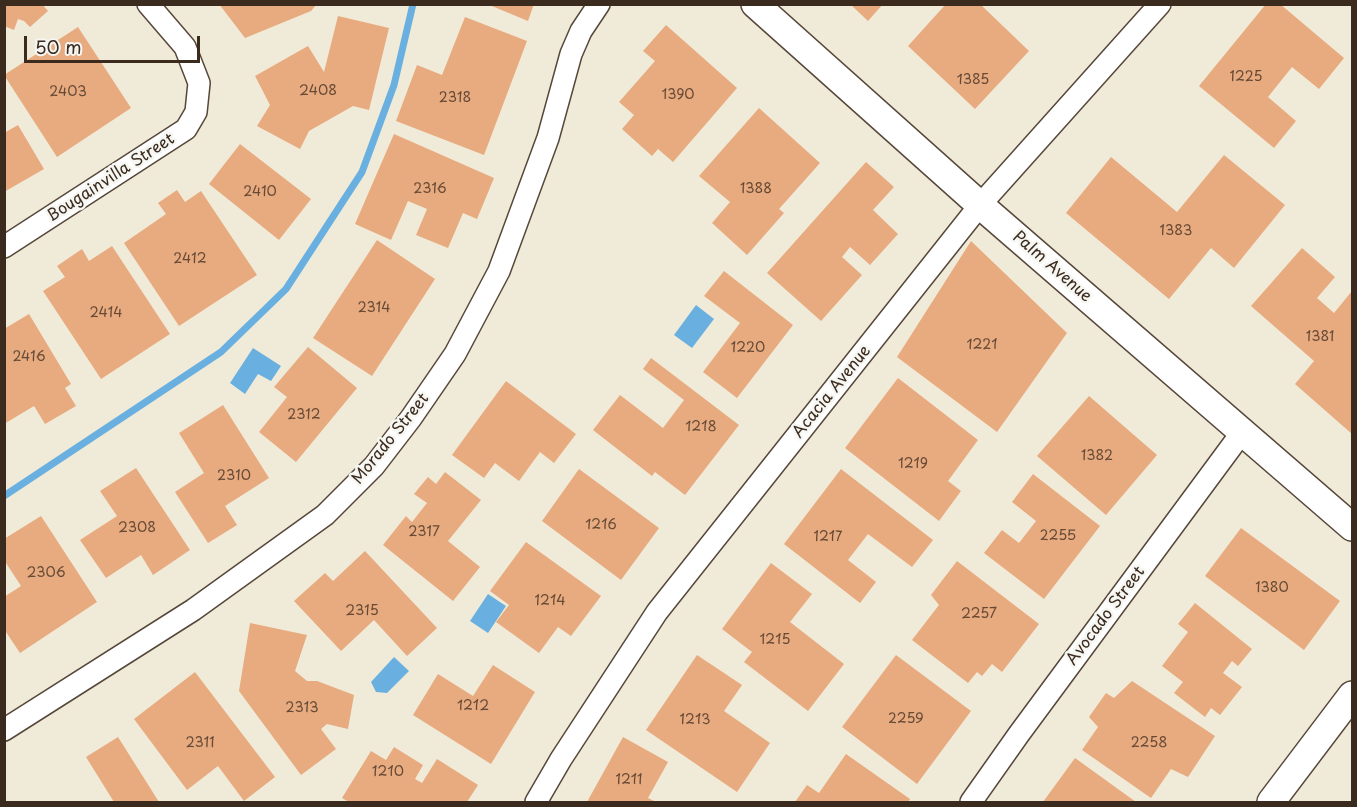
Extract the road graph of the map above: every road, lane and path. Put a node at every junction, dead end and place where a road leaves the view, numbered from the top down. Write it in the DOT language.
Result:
graph roads {
  1 [pos="148,4"];
  2 [pos="599,4"];
  3 [pos="755,4"];
  4 [pos="1160,4"];
  5 [pos="980,206"];
  6 [pos="4,247"];
  7 [pos="1243,431"];
  8 [pos="1353,527"];
  9 [pos="1353,695"];
  10 [pos="4,730"];
  11 [pos="536,802"];
  12 [pos="971,802"];
  13 [pos="1271,802"];
  1 -- 6 [label="street, Bougainvilla Street"];
  2 -- 10 [label="street, Morado Street"];
  3 -- 5 [label="street, Palm Avenue"];
  4 -- 5 [label="street, Acacia Avenue"];
  5 -- 7 [label="street, Palm Avenue"];
  5 -- 11 [label="street, Acacia Avenue"];
  7 -- 8 [label="street, Palm Avenue"];
  7 -- 12 [label="street, Avocado Street"];
  9 -- 13 [label="street"];
}
